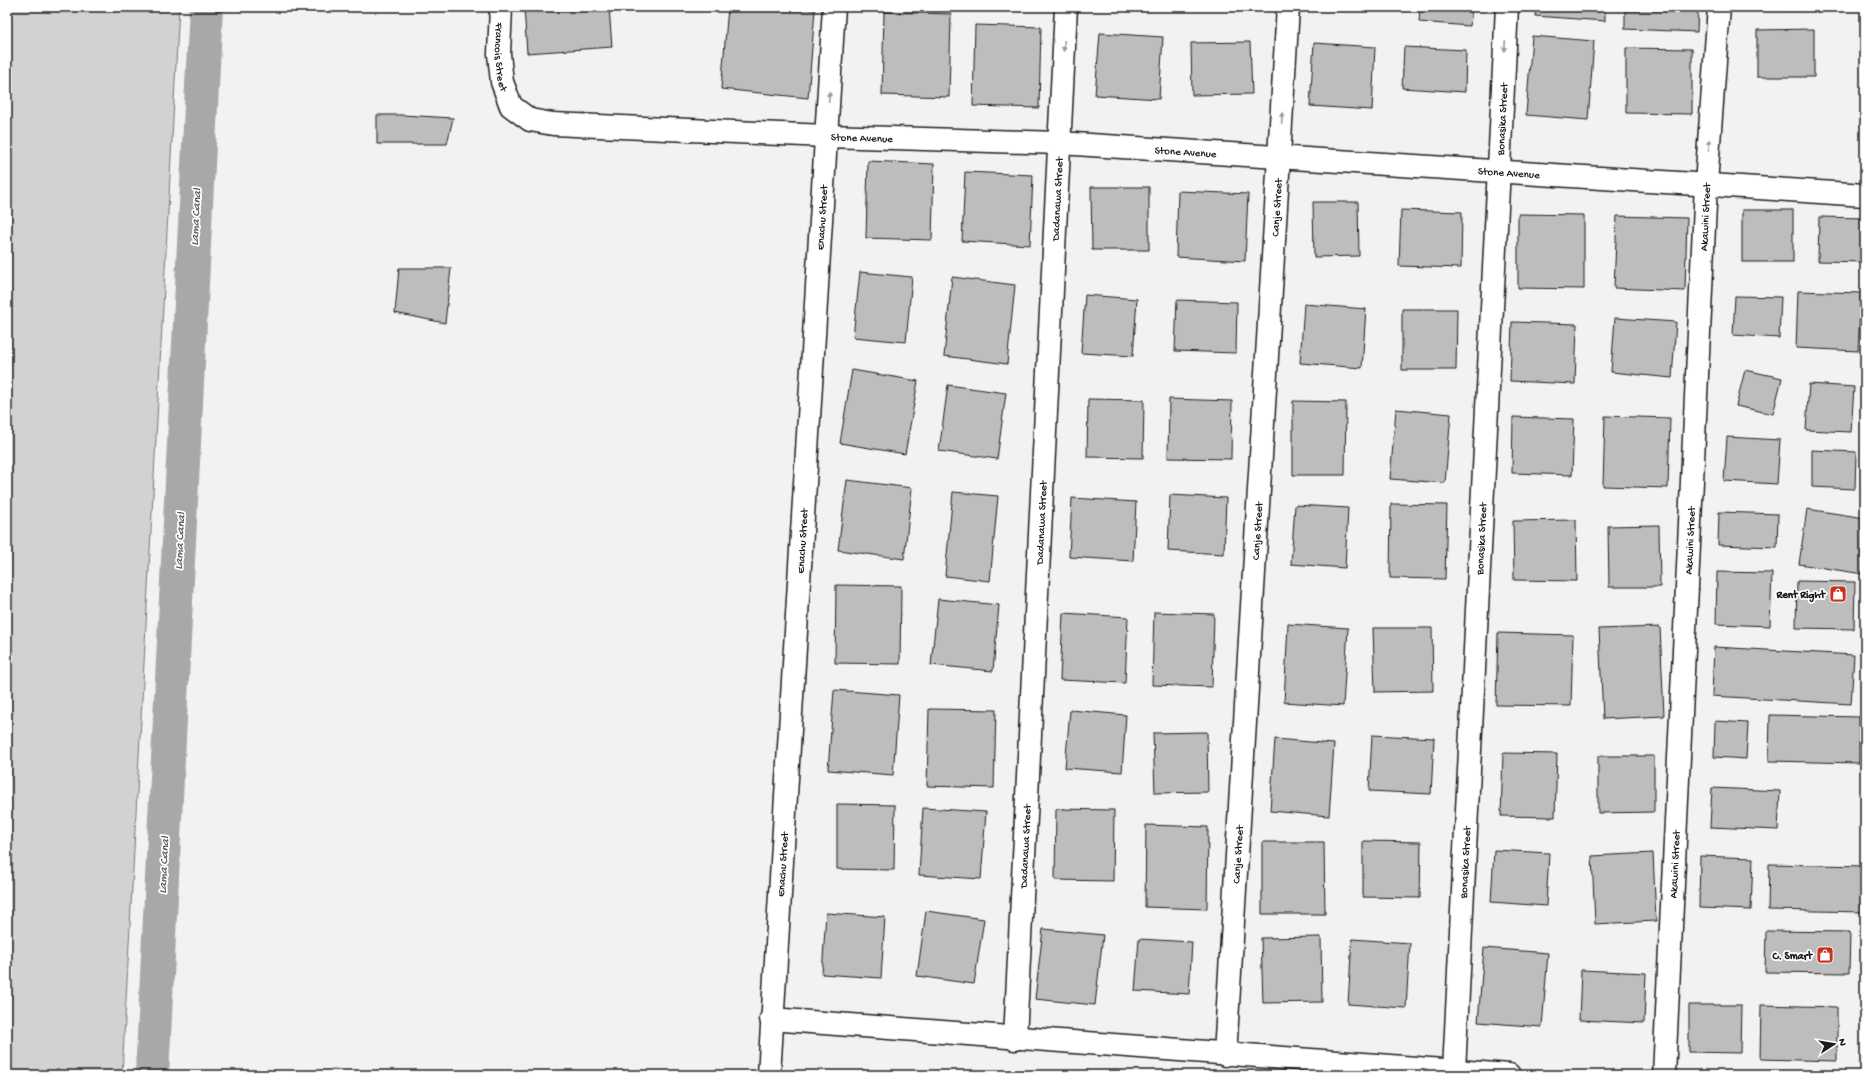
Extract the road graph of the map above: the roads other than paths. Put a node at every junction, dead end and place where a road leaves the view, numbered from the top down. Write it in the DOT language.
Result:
graph roads {
  1 [pos="501,7"];
  2 [pos="834,7"];
  3 [pos="1066,7"];
  4 [pos="1288,7"];
  5 [pos="1507,7"];
  6 [pos="1719,7"];
  7 [pos="511,106"];
  8 [pos="827,136"];
  9 [pos="1059,143"];
  10 [pos="1279,157"];
  11 [pos="1499,171"];
  12 [pos="1706,184"];
  13 [pos="1865,195"];
  14 [pos="771,1019"];
  15 [pos="1015,1039"];
  16 [pos="1225,1054"];
  17 [pos="1454,1071"];
  18 [pos="769,1075"];
  19 [pos="1509,1075"];
  20 [pos="1664,1075"];
  1 -- 7 [label="street, Francois Street"];
  8 -- 2 [label="street, Enachu Street, one-way"];
  3 -- 9 [label="street, Dadanawa Street, one-way"];
  10 -- 4 [label="street, Canje Street, one-way"];
  5 -- 11 [label="street, Bonasika Street, one-way"];
  12 -- 6 [label="street, Akawini Street, one-way"];
  7 -- 8 [label="street, Stone Avenue"];
  8 -- 9 [label="street, Stone Avenue"];
  8 -- 14 [label="street, Enachu Street"];
  9 -- 10 [label="street, Stone Avenue"];
  9 -- 15 [label="street, Dadanawa Street"];
  10 -- 11 [label="street, Stone Avenue"];
  10 -- 16 [label="street, Canje Street"];
  11 -- 12 [label="street, Stone Avenue"];
  11 -- 17 [label="street, Bonasika Street"];
  12 -- 13 [label="street, Stone Avenue"];
  12 -- 20 [label="street, Akawini Street"];
  14 -- 15 [label="street"];
  14 -- 18 [label="street, Enachu Street"];
  15 -- 16 [label="street"];
  16 -- 17 [label="street"];
  17 -- 19 [label="street"];
}
